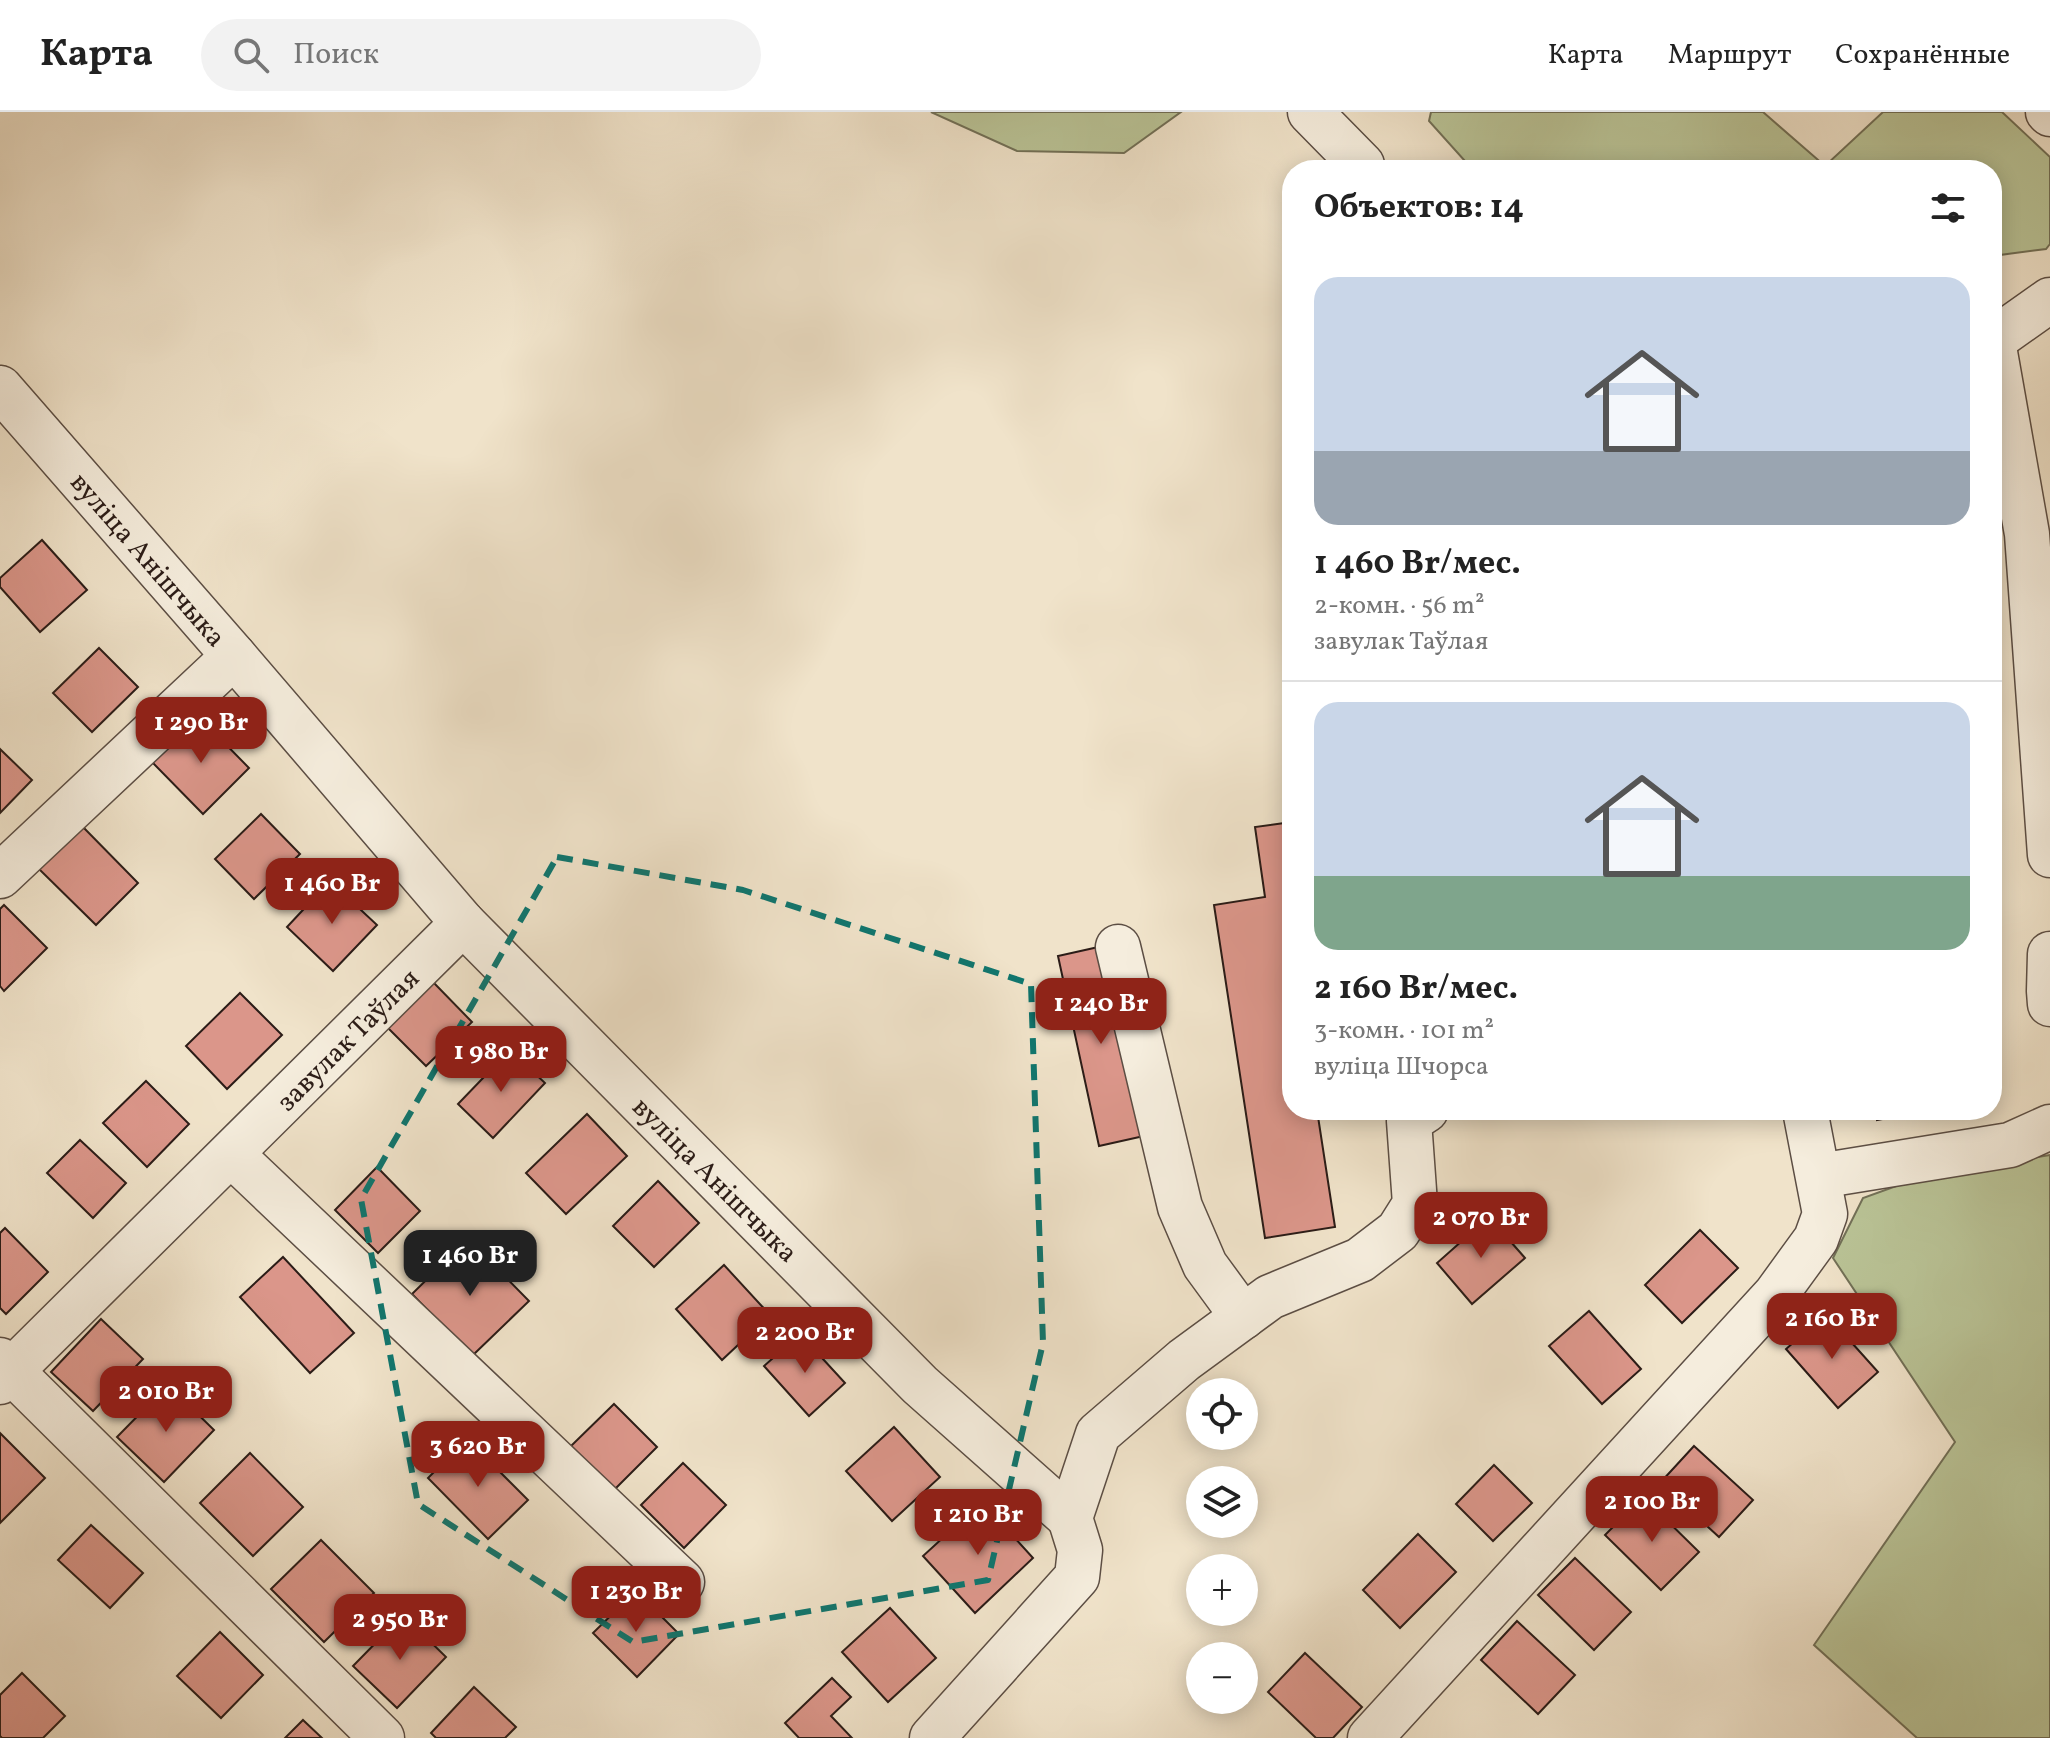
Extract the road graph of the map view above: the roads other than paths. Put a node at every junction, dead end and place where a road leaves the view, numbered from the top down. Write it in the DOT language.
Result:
graph roads {
  1 [pos="1310,112"];
  2 [pos="1357,160"];
  3 [pos="2050,300"];
  4 [pos="2002,334"];
  5 [pos="0,388"];
  6 [pos="2002,396"];
  7 [pos="234,656"];
  8 [pos="2050,855"];
  9 [pos="0,876"];
  10 [pos="463,923"];
  11 [pos="1118,947"];
  12 [pos="2050,954"];
  13 [pos="2050,1004"];
  14 [pos="1414,1120"];
  15 [pos="1807,1120"];
  16 [pos="2050,1127"];
  17 [pos="231,1154"];
  18 [pos="1819,1176"];
  19 [pos="1243,1317"];
  20 [pos="4,1371"];
  21 [pos="1070,1518"];
  22 [pos="682,1582"];
  23 [pos="382,1738"];
  24 [pos="932,1738"];
  25 [pos="1370,1738"];
  1 -- 2 [label="street"];
  3 -- 4 [label="street"];
  5 -- 7 [label="street, вуліца Анішчыка"];
  6 -- 8 [label="street"];
  7 -- 9 [label="street"];
  7 -- 10 [label="street, вуліца Анішчыка"];
  10 -- 17 [label="street, завулак Таўлая"];
  10 -- 21 [label="street, вуліца Анішчыка"];
  11 -- 19 [label="street"];
  12 -- 13 [label="street"];
  14 -- 19 [label="street"];
  15 -- 18 [label="street"];
  16 -- 18 [label="street"];
  17 -- 20 [label="street, завулак Таўлая"];
  17 -- 22 [label="street"];
  18 -- 25 [label="street"];
  19 -- 21 [label="street"];
  20 -- 23 [label="street"];
  21 -- 24 [label="street"];
}
